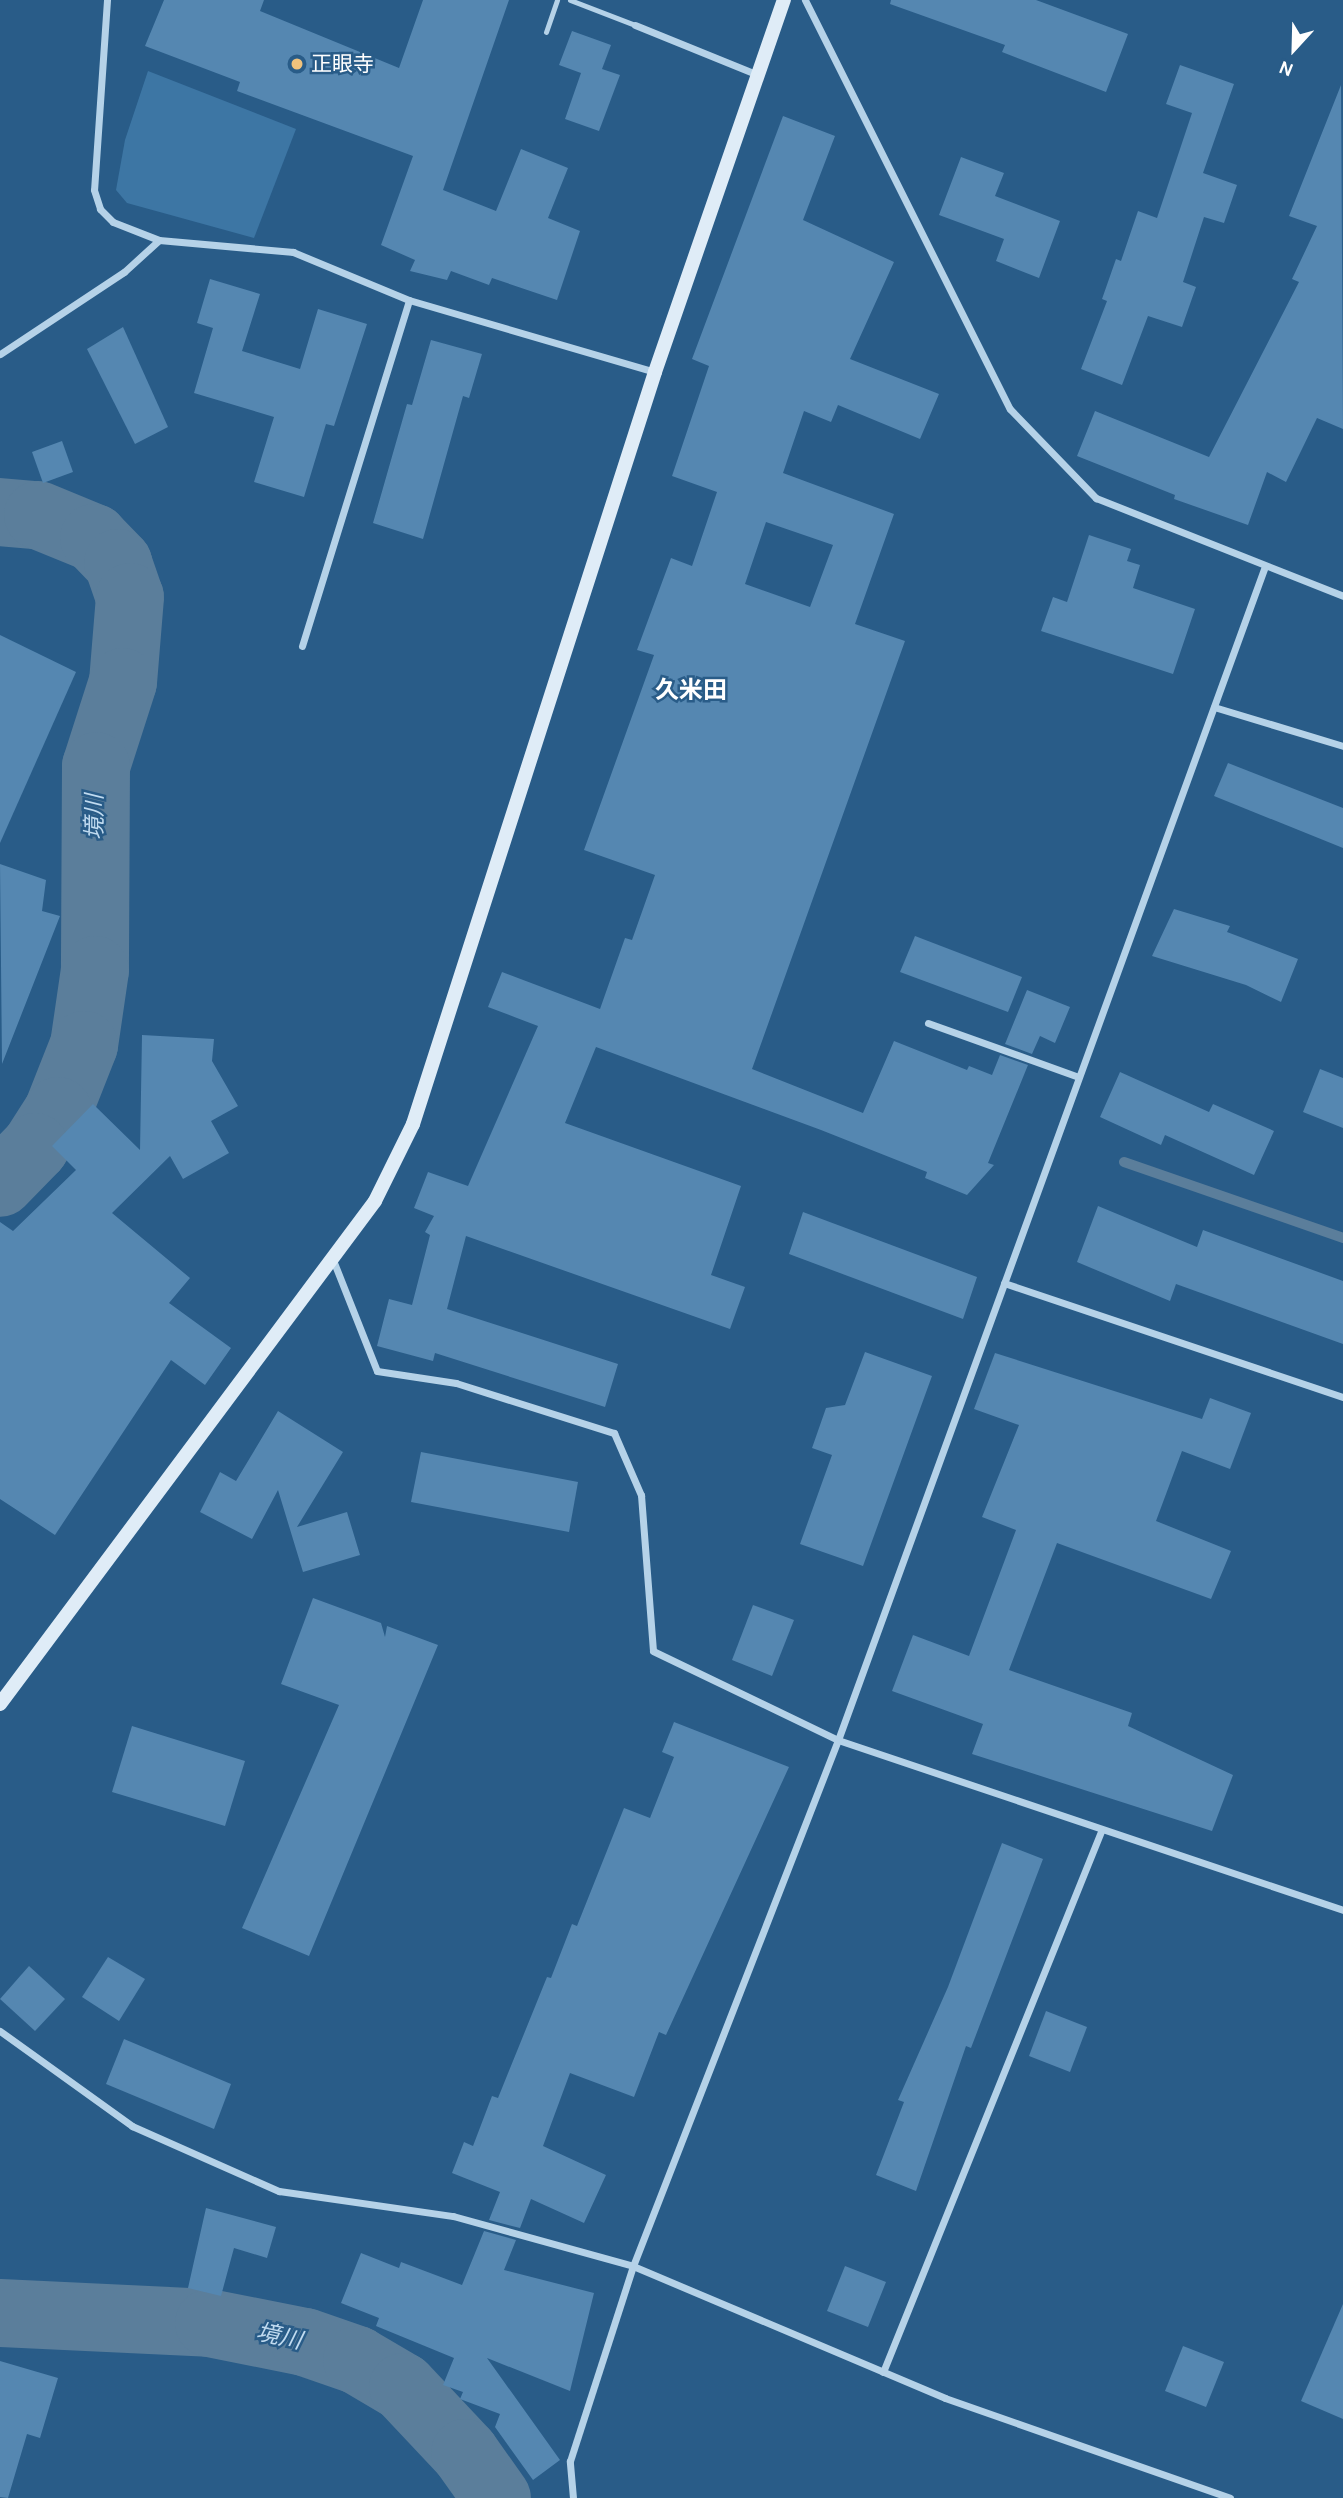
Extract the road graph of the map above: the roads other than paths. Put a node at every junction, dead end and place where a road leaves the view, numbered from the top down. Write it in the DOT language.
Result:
graph roads {
  1 [pos="107,0"];
  2 [pos="557,0"];
  3 [pos="570,0"];
  4 [pos="784,0"];
  5 [pos="806,0"];
  6 [pos="635,25"];
  7 [pos="546,32"];
  8 [pos="758,75"];
  9 [pos="159,240"];
  10 [pos="409,300"];
  11 [pos="0,354"];
  12 [pos="654,372"];
  13 [pos="1265,566"];
  14 [pos="1343,596"];
  15 [pos="302,646"];
  16 [pos="1214,707"];
  17 [pos="1343,746"];
  18 [pos="929,1023"];
  19 [pos="1079,1077"];
  20 [pos="332,1260"];
  21 [pos="1004,1283"];
  22 [pos="1343,1397"];
  23 [pos="0,1704"];
  24 [pos="838,1740"];
  25 [pos="1102,1829"];
  26 [pos="1343,1910"];
  27 [pos="0,2031"];
  28 [pos="634,2266"];
  29 [pos="883,2372"];
  30 [pos="573,2498"];
  31 [pos="1230,2498"];
  1 -- 9 [label="street"];
  2 -- 7 [label="lane"];
  3 -- 6 [label="lane"];
  4 -- 8 [label="street"];
  5 -- 13 [label="street"];
  6 -- 8 [label="street"];
  8 -- 12 [label="street"];
  9 -- 10 [label="street"];
  9 -- 11 [label="street"];
  10 -- 12 [label="street"];
  10 -- 15 [label="street"];
  12 -- 20 [label="street"];
  13 -- 14 [label="street"];
  13 -- 16 [label="street"];
  16 -- 17 [label="street"];
  16 -- 19 [label="street"];
  18 -- 19 [label="street"];
  19 -- 21 [label="street"];
  20 -- 23 [label="street"];
  20 -- 24 [label="street"];
  21 -- 22 [label="street"];
  21 -- 24 [label="street"];
  24 -- 25 [label="street"];
  24 -- 28 [label="street"];
  25 -- 26 [label="street"];
  25 -- 29 [label="street"];
  27 -- 28 [label="street"];
  28 -- 29 [label="street"];
  28 -- 30 [label="street"];
  29 -- 31 [label="street"];
}
